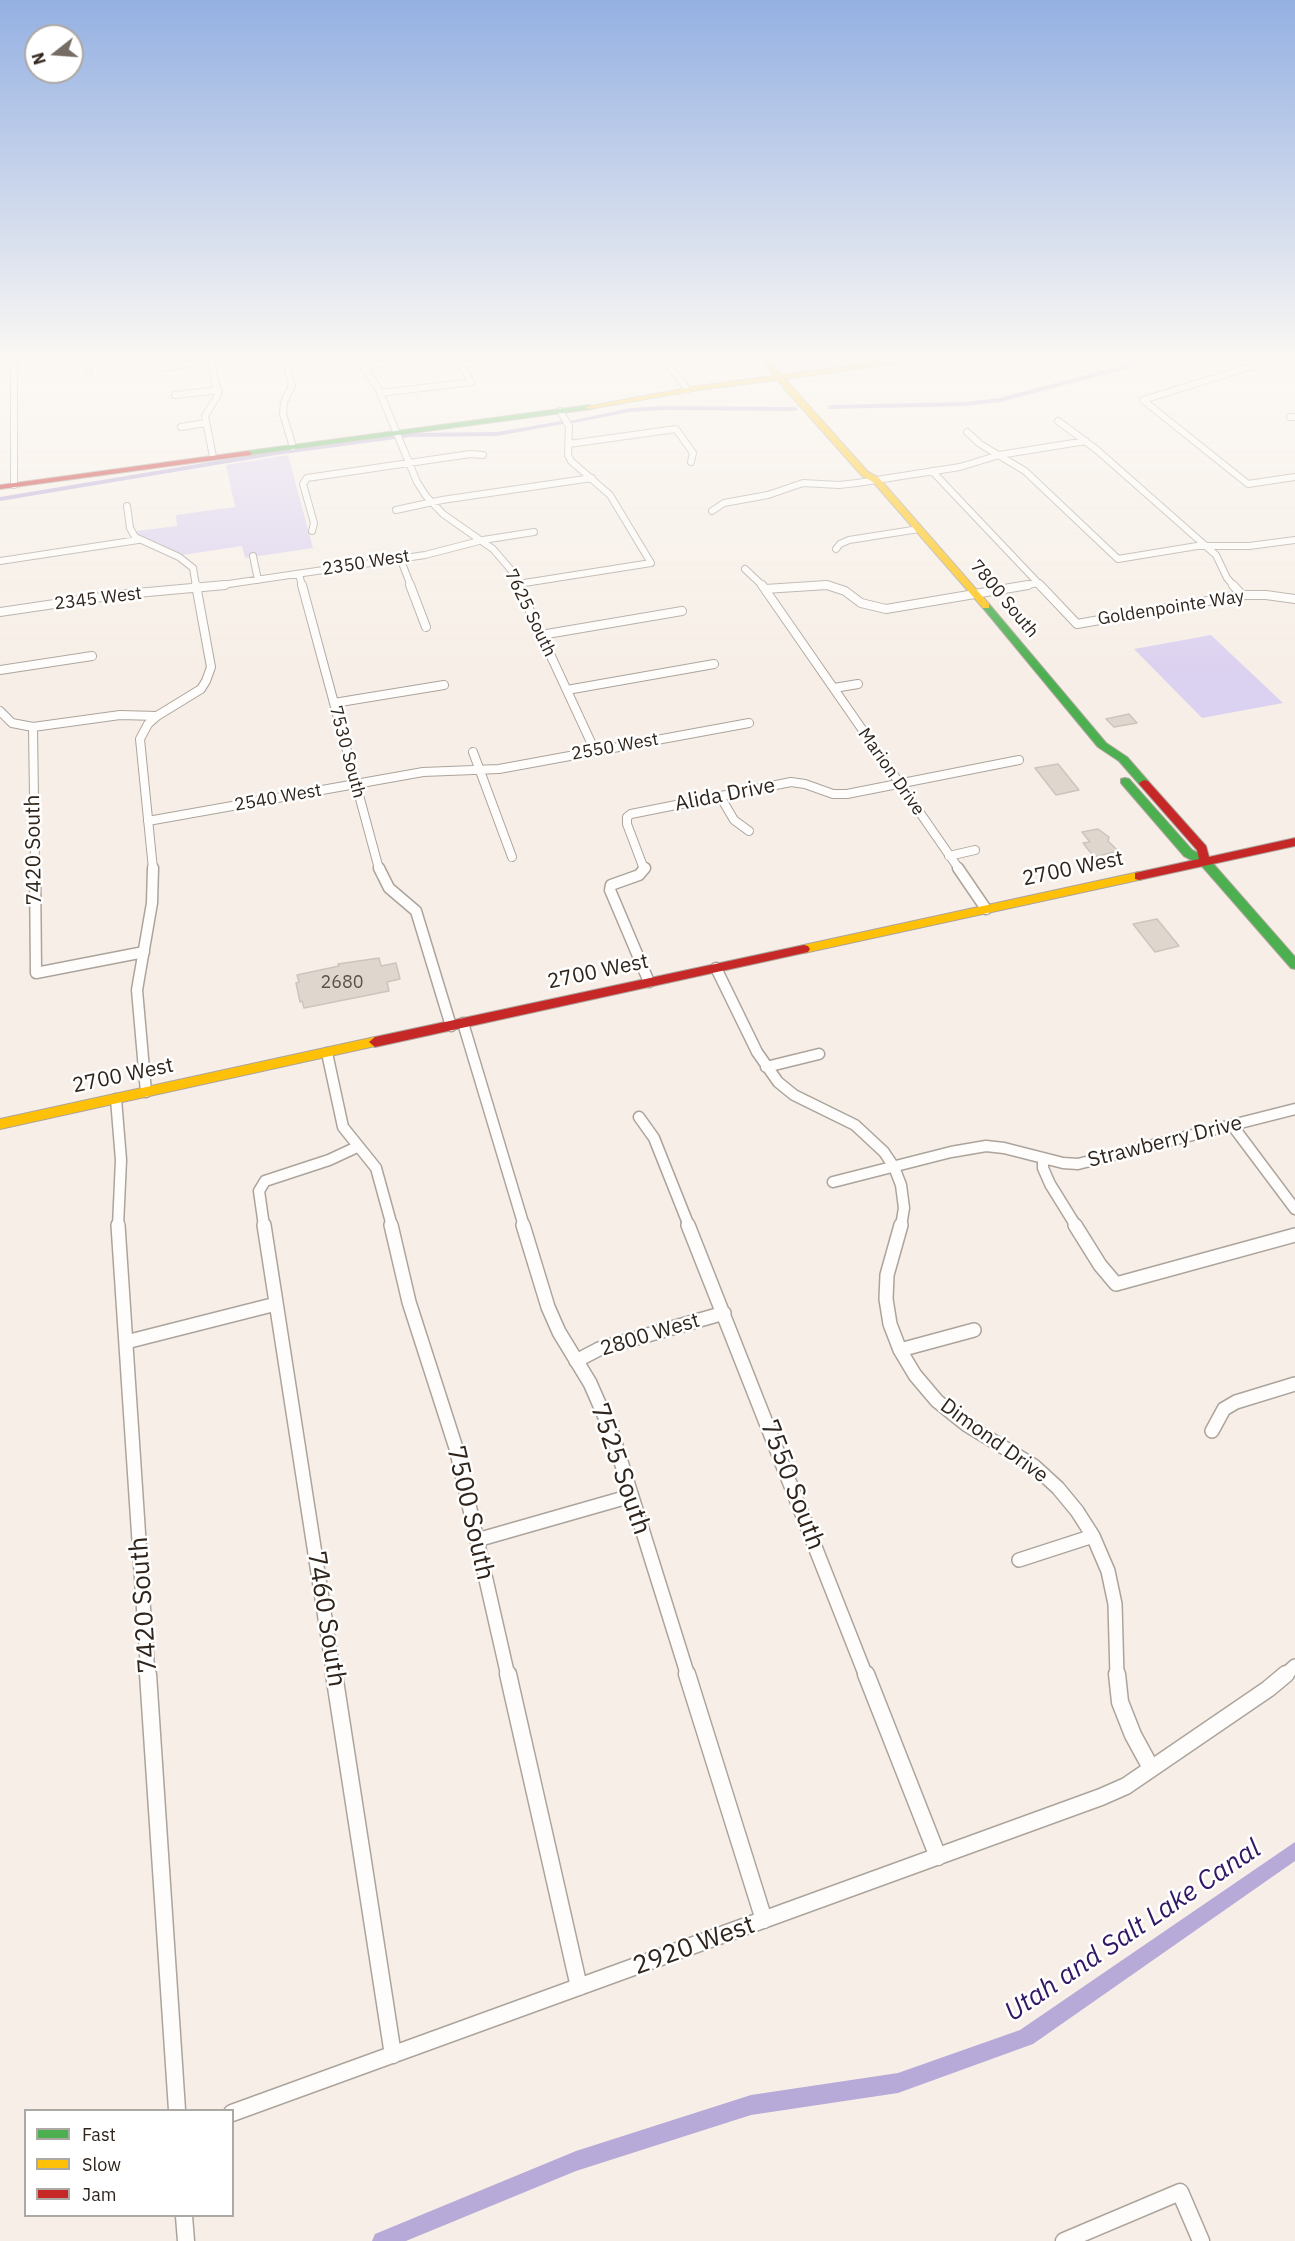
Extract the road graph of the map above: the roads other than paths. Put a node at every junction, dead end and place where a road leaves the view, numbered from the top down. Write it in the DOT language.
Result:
graph roads {
  1 [pos="15,466"];
  2 [pos="150,466"];
  3 [pos="393,466"];
  4 [pos="411,466"];
  5 [pos="576,466"];
  6 [pos="870,466"];
  7 [pos="969,466"];
  8 [pos="1016,466"];
  9 [pos="1114,466"];
  10 [pos="1225,466"];
  11 [pos="932,471"];
  12 [pos="1295,477"];
  13 [pos="592,478"];
  14 [pos="876,480"];
  15 [pos="15,484"];
  16 [pos="0,487"];
  17 [pos="432,503"];
  18 [pos="127,506"];
  19 [pos="396,510"];
  20 [pos="712,511"];
  21 [pos="919,529"];
  22 [pos="312,531"];
  23 [pos="534,532"];
  24 [pos="138,540"];
  25 [pos="483,540"];
  26 [pos="1295,540"];
  27 [pos="1205,545"];
  28 [pos="836,549"];
  29 [pos="253,556"];
  30 [pos="400,558"];
  31 [pos="0,561"];
  32 [pos="745,569"];
  33 [pos="299,573"];
  34 [pos="258,580"];
  35 [pos="1039,583"];
  36 [pos="518,584"];
  37 [pos="197,589"];
  38 [pos="765,589"];
  39 [pos="976,594"];
  40 [pos="1242,595"];
  41 [pos="1295,599"];
  42 [pos="886,609"];
  43 [pos="682,611"];
  44 [pos="0,612"];
  45 [pos="888,619"];
  46 [pos="426,627"];
  47 [pos="541,635"];
  48 [pos="92,656"];
  49 [pos="714,664"];
  50 [pos="0,670"];
  51 [pos="444,684"];
  52 [pos="858,684"];
  53 [pos="834,688"];
  54 [pos="567,690"];
  55 [pos="334,703"];
  56 [pos="0,711"];
  57 [pos="157,716"];
  58 [pos="749,723"];
  59 [pos="33,727"];
  60 [pos="595,751"];
  61 [pos="473,752"];
  62 [pos="1020,760"];
  63 [pos="480,771"];
  64 [pos="356,784"];
  65 [pos="900,784"];
  66 [pos="720,796"];
  67 [pos="148,821"];
  68 [pos="749,831"];
  69 [pos="1295,843"];
  70 [pos="975,850"];
  71 [pos="949,856"];
  72 [pos="512,857"];
  73 [pos="1205,862"];
  74 [pos="986,909"];
  75 [pos="419,917"];
  76 [pos="144,952"];
  77 [pos="1295,965"];
  78 [pos="716,968"];
  79 [pos="649,982"];
  80 [pos="457,1024"];
  81 [pos="327,1053"];
  82 [pos="819,1054"];
  83 [pos="765,1067"];
  84 [pos="146,1092"];
  85 [pos="116,1099"];
  86 [pos="1295,1109"];
  87 [pos="639,1117"];
  88 [pos="0,1124"];
  89 [pos="1232,1125"];
  90 [pos="357,1147"];
  91 [pos="1043,1158"];
  92 [pos="894,1167"];
  93 [pos="833,1182"];
  94 [pos="1295,1209"];
  95 [pos="1295,1235"];
  96 [pos="276,1304"];
  97 [pos="724,1312"];
  98 [pos="974,1330"];
  99 [pos="126,1342"];
  100 [pos="900,1350"];
  101 [pos="576,1361"];
  102 [pos="1295,1384"];
  103 [pos="1212,1431"];
  104 [pos="632,1496"];
  105 [pos="1093,1536"];
  106 [pos="477,1540"];
  107 [pos="1019,1560"];
  108 [pos="1295,1666"];
  109 [pos="1151,1768"];
  110 [pos="938,1857"];
  111 [pos="764,1920"];
  112 [pos="579,1987"];
  113 [pos="393,2055"];
  114 [pos="177,2109"];
  115 [pos="234,2112"];
  116 [pos="184,2217"];
  117 [pos="186,2241"];
  118 [pos="1064,2241"];
  119 [pos="1201,2241"];
  1 -- 15 [label="street"];
  2 -- 15 [label="main road"];
  3 -- 22 [label="street"];
  4 -- 17 [label="street, 7625 South"];
  5 -- 13 [label="street"];
  6 -- 14 [label="main road, 7800 South"];
  7 -- 11 [label="street"];
  8 -- 27 [label="street"];
  9 -- 27 [label="street"];
  10 -- 12 [label="street"];
  11 -- 14 [label="street"];
  11 -- 35 [label="street, Goldenpointe Way"];
  13 -- 17 [label="street"];
  13 -- 36 [label="street"];
  14 -- 20 [label="street"];
  14 -- 21 [label="main road, 7800 South"];
  15 -- 16 [label="main road"];
  17 -- 19 [label="street"];
  17 -- 25 [label="street, 7625 South"];
  18 -- 24 [label="street"];
  21 -- 28 [label="street"];
  21 -- 39 [label="main road, 7800 South"];
  23 -- 25 [label="street, 2350 West"];
  24 -- 31 [label="street"];
  24 -- 37 [label="street"];
  25 -- 30 [label="street, 2350 West"];
  25 -- 36 [label="street, 7625 South"];
  26 -- 27 [label="street"];
  27 -- 40 [label="street"];
  29 -- 34 [label="street"];
  30 -- 33 [label="street, 2350 West"];
  30 -- 46 [label="street"];
  32 -- 38 [label="street, Marion Drive"];
  33 -- 34 [label="street, 2350 West"];
  33 -- 55 [label="street, 7530 South"];
  34 -- 37 [label="street, 2350 West"];
  35 -- 39 [label="street"];
  35 -- 40 [label="street, Goldenpointe Way"];
  36 -- 47 [label="street, 7625 South"];
  37 -- 44 [label="street, 2345 West"];
  37 -- 57 [label="street"];
  38 -- 42 [label="street"];
  38 -- 53 [label="street, Marion Drive"];
  39 -- 42 [label="street"];
  39 -- 73 [label="main road, 7800 South"];
  40 -- 41 [label="street, Goldenpointe Way"];
  42 -- 45 [label="street"];
  43 -- 47 [label="street"];
  47 -- 54 [label="street, 7625 South"];
  48 -- 50 [label="street"];
  49 -- 54 [label="street"];
  51 -- 55 [label="street"];
  52 -- 53 [label="street"];
  53 -- 65 [label="street, Marion Drive"];
  54 -- 60 [label="street, 7625 South"];
  55 -- 64 [label="street, 7530 South"];
  56 -- 59 [label="street"];
  57 -- 59 [label="street"];
  57 -- 67 [label="street"];
  58 -- 60 [label="street, 2550 West"];
  59 -- 76 [label="street, 7420 South"];
  60 -- 63 [label="street, 2550 West"];
  61 -- 63 [label="street"];
  62 -- 65 [label="street, Alida Drive"];
  63 -- 64 [label="street, 2540 West"];
  63 -- 72 [label="street"];
  64 -- 67 [label="street, 2540 West"];
  64 -- 75 [label="street, 7530 South"];
  65 -- 66 [label="street, Alida Drive"];
  65 -- 71 [label="street, Marion Drive"];
  66 -- 68 [label="street"];
  66 -- 79 [label="street, Alida Drive"];
  67 -- 76 [label="street"];
  69 -- 73 [label="main road, 2700 West"];
  70 -- 71 [label="street"];
  71 -- 74 [label="street, Marion Drive"];
  73 -- 74 [label="main road, 2700 West"];
  73 -- 77 [label="main road, 7800 South"];
  74 -- 78 [label="main road, 2700 West"];
  75 -- 80 [label="street, 7525 South"];
  76 -- 84 [label="street"];
  78 -- 79 [label="main road, 2700 West"];
  78 -- 83 [label="street, Dimond Drive"];
  79 -- 80 [label="main road, 2700 West"];
  80 -- 81 [label="main road, 2700 West"];
  80 -- 101 [label="street, 7525 South"];
  81 -- 84 [label="main road, 2700 West"];
  81 -- 90 [label="street, 7500 South"];
  82 -- 83 [label="street"];
  83 -- 92 [label="street, Dimond Drive"];
  84 -- 85 [label="main road, 2700 West"];
  85 -- 88 [label="main road, 2700 West"];
  85 -- 99 [label="street, 7420 South"];
  86 -- 89 [label="street, Strawberry Drive"];
  87 -- 97 [label="street, 7550 South"];
  89 -- 91 [label="street, Strawberry Drive"];
  89 -- 94 [label="street"];
  90 -- 96 [label="street, 7460 South"];
  90 -- 106 [label="street, 7500 South"];
  91 -- 92 [label="street, Strawberry Drive"];
  91 -- 95 [label="street"];
  92 -- 93 [label="street, Strawberry Drive"];
  92 -- 100 [label="street, Dimond Drive"];
  96 -- 99 [label="street"];
  96 -- 113 [label="street, 7460 South"];
  97 -- 101 [label="street, 2800 West"];
  97 -- 110 [label="street, 7550 South"];
  98 -- 100 [label="street"];
  99 -- 114 [label="street, 7420 South"];
  100 -- 105 [label="street, Dimond Drive"];
  101 -- 104 [label="street, 7525 South"];
  102 -- 103 [label="street"];
  104 -- 106 [label="street"];
  104 -- 111 [label="street, 7525 South"];
  105 -- 107 [label="street"];
  105 -- 109 [label="street, Dimond Drive"];
  106 -- 112 [label="street, 7500 South"];
  108 -- 109 [label="street, 2920 West"];
  109 -- 110 [label="street, 2920 West"];
  110 -- 111 [label="street, 2920 West"];
  111 -- 112 [label="street, 2920 West"];
  112 -- 113 [label="street, 2920 West"];
  113 -- 115 [label="street, 2920 West"];
  116 -- 117 [label="street"];
  118 -- 119 [label="street"];
}
